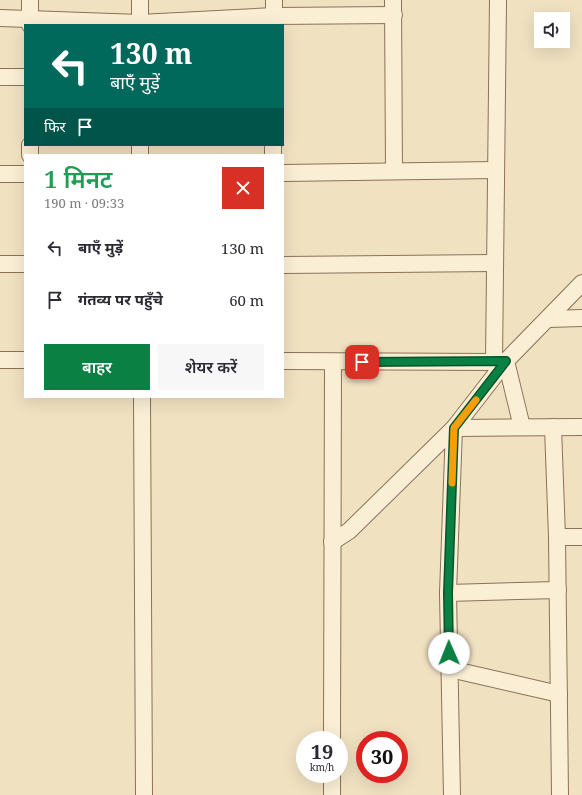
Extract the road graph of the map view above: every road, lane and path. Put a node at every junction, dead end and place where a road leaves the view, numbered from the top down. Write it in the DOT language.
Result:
graph roads {
  1 [pos="30,0"];
  2 [pos="140,0"];
  3 [pos="274,0"];
  4 [pos="498,0"];
  5 [pos="394,8"];
  6 [pos="274,16"];
  7 [pos="0,18"];
  8 [pos="30,22"];
  9 [pos="140,24"];
  10 [pos="0,77"];
  11 [pos="24,77"];
  12 [pos="496,170"];
  13 [pos="394,171"];
  14 [pos="284,173"];
  15 [pos="0,174"];
  16 [pos="24,174"];
  17 [pos="495,263"];
  18 [pos="0,264"];
  19 [pos="24,264"];
  20 [pos="284,265"];
  21 [pos="582,283"];
  22 [pos="582,318"];
  23 [pos="548,319"];
  24 [pos="0,360"];
  25 [pos="24,360"];
  26 [pos="284,361"];
  27 [pos="332,362"];
  28 [pos="500,362"];
  29 [pos="142,398"];
  30 [pos="582,427"];
  31 [pos="454,428"];
  32 [pos="522,428"];
  33 [pos="553,428"];
  34 [pos="557,537"];
  35 [pos="582,537"];
  36 [pos="332,542"];
  37 [pos="558,590"];
  38 [pos="448,593"];
  39 [pos="450,668"];
  40 [pos="558,694"];
  41 [pos="332,731"];
  42 [pos="332,783"];
  43 [pos="144,795"];
  44 [pos="332,795"];
  45 [pos="452,795"];
  46 [pos="560,795"];
  1 -- 8 [label="street"];
  2 -- 9 [label="street"];
  3 -- 6 [label="street"];
  4 -- 12 [label="street"];
  5 -- 6 [label="street"];
  5 -- 13 [label="street"];
  6 -- 9 [label="street"];
  7 -- 8 [label="street"];
  8 -- 9 [label="street"];
  10 -- 11 [label="street"];
  12 -- 13 [label="street"];
  12 -- 17 [label="street"];
  13 -- 14 [label="street"];
  15 -- 16 [label="street"];
  17 -- 20 [label="street"];
  17 -- 28 [label="street"];
  18 -- 19 [label="street"];
  21 -- 23 [label="street"];
  22 -- 23 [label="street"];
  23 -- 28 [label="street"];
  24 -- 25 [label="street"];
  26 -- 27 [label="street"];
  27 -- 28 [label="street"];
  27 -- 36 [label="street"];
  28 -- 31 [label="street"];
  28 -- 32 [label="street"];
  29 -- 43 [label="street"];
  30 -- 33 [label="street"];
  31 -- 32 [label="street"];
  31 -- 36 [label="street"];
  31 -- 38 [label="street"];
  32 -- 33 [label="street"];
  33 -- 34 [label="street"];
  34 -- 35 [label="street"];
  34 -- 37 [label="street"];
  36 -- 41 [label="street"];
  37 -- 38 [label="street"];
  37 -- 40 [label="street"];
  38 -- 39 [label="street"];
  39 -- 40 [label="street"];
  39 -- 45 [label="street"];
  40 -- 46 [label="street"];
  42 -- 44 [label="street"];
}
